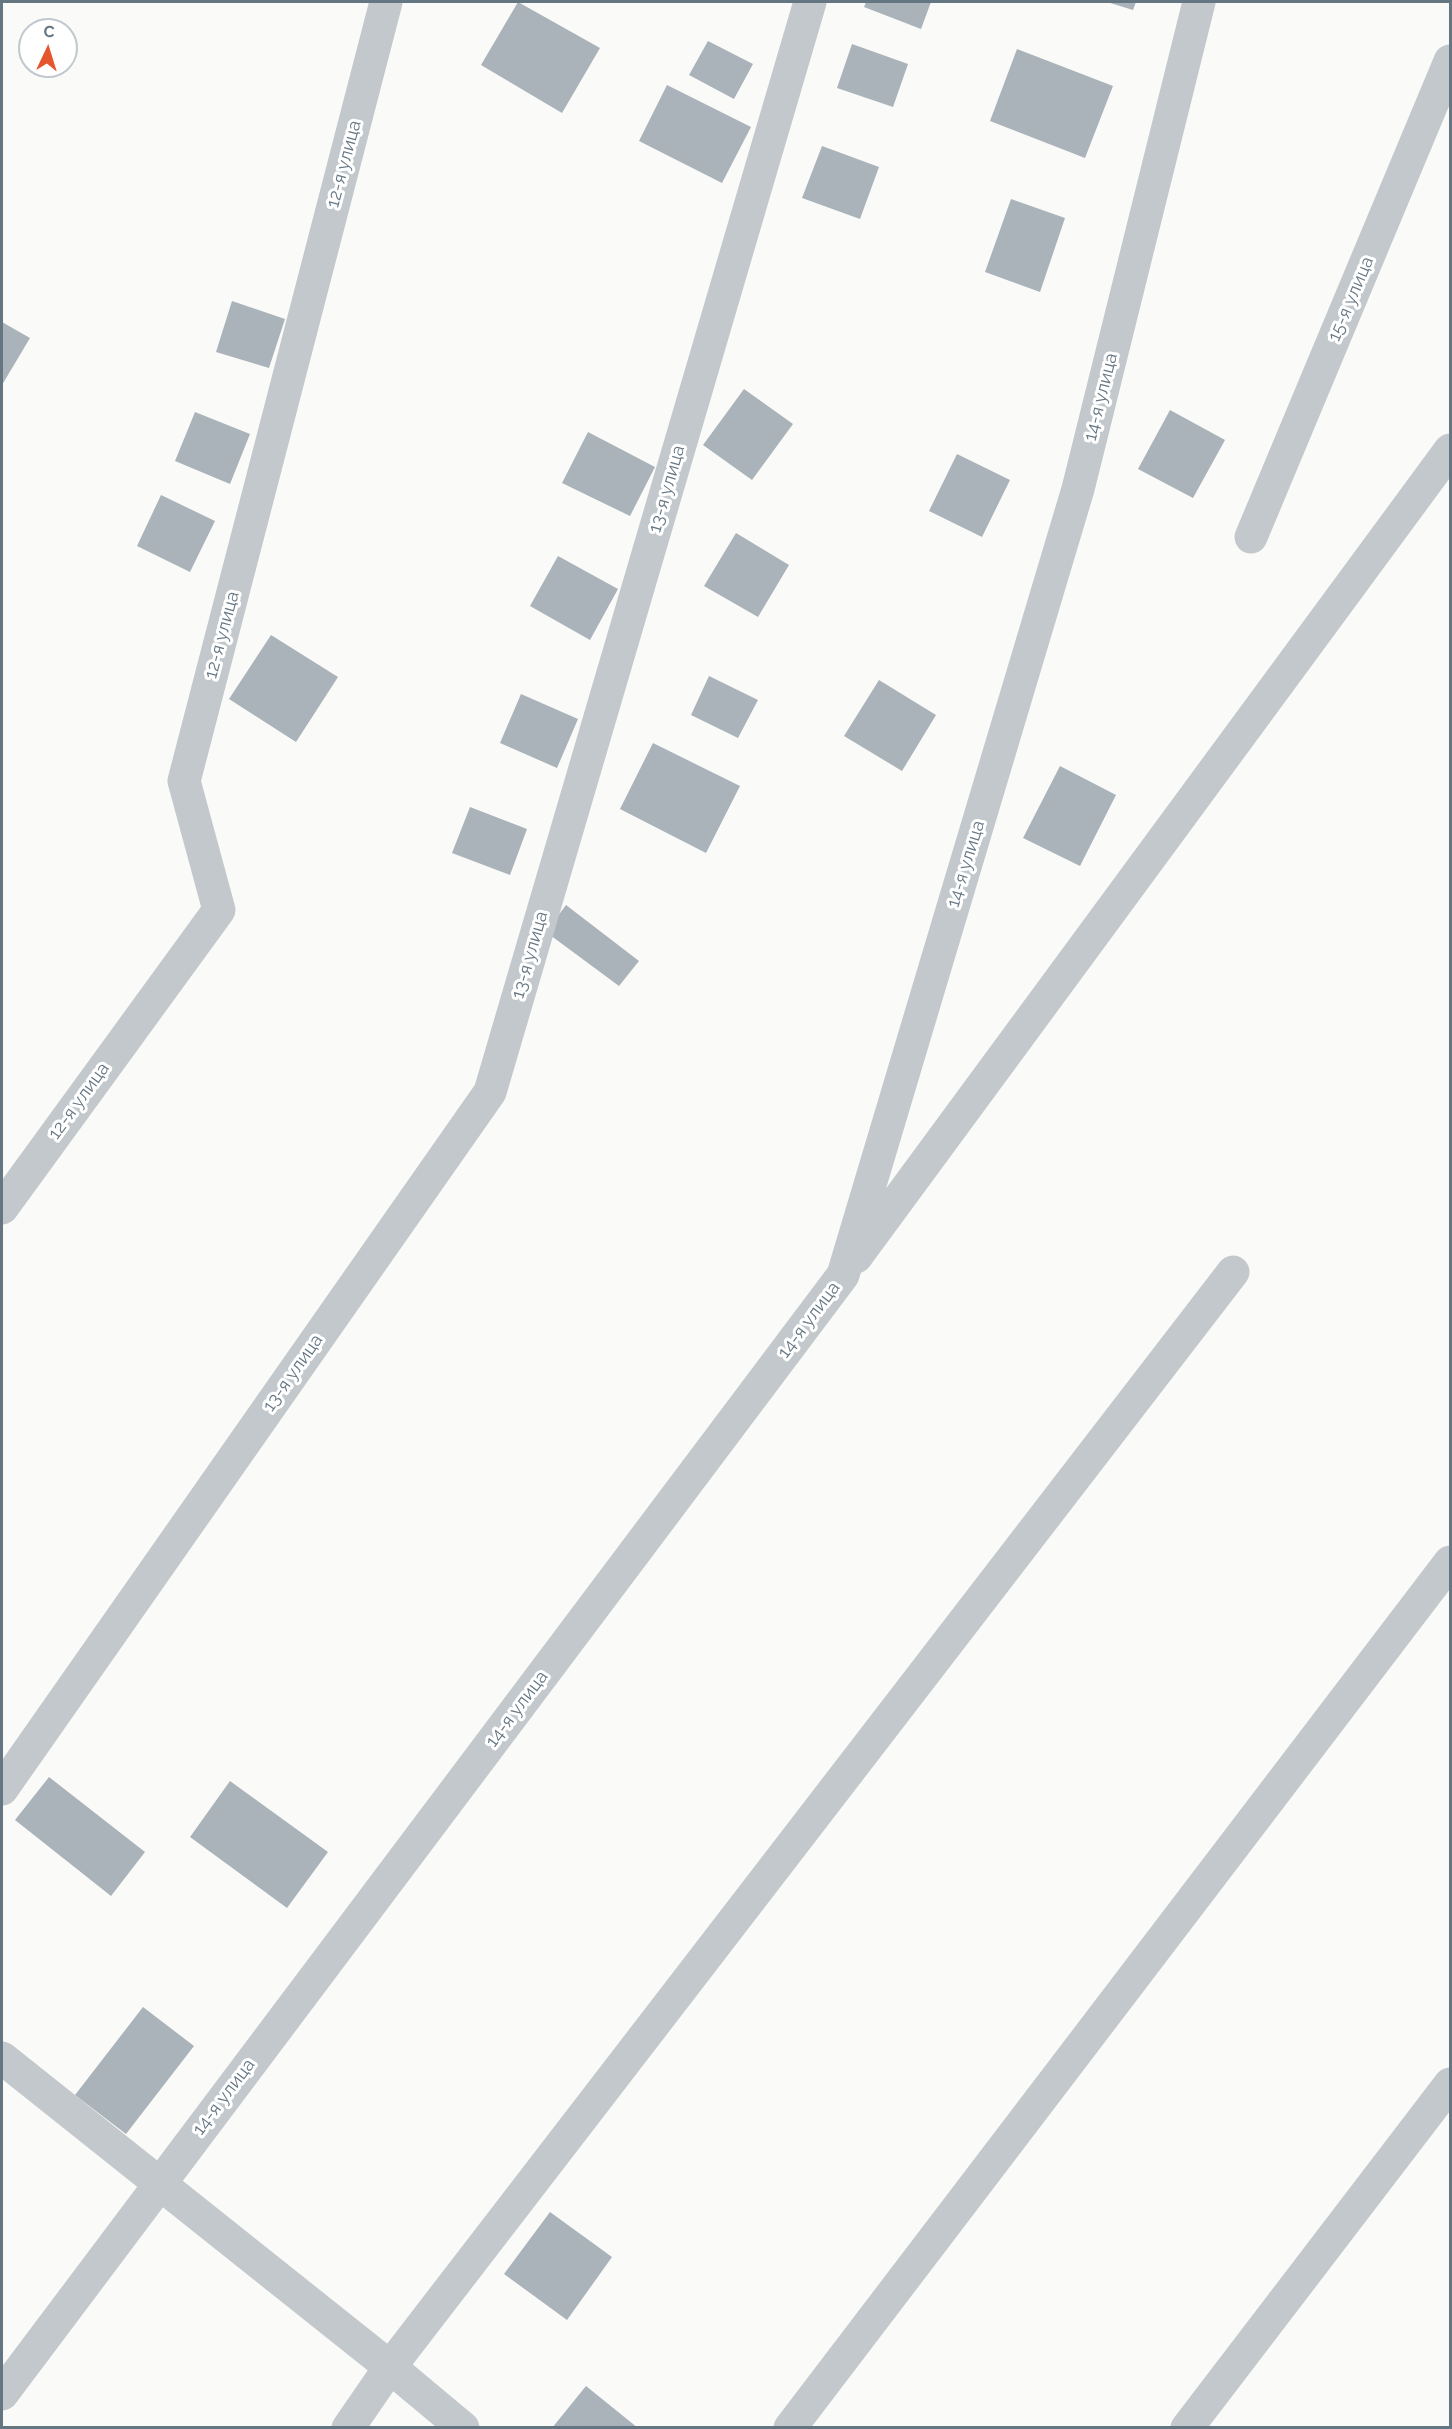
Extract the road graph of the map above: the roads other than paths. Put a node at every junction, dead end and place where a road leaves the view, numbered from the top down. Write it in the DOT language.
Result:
graph roads {
  1 [pos="386,2"];
  2 [pos="810,2"];
  3 [pos="1199,2"];
  4 [pos="1450,61"];
  5 [pos="1450,450"];
  6 [pos="1251,537"];
  7 [pos="2,1208"];
  8 [pos="1233,1272"];
  9 [pos="843,1275"];
  10 [pos="1450,1562"];
  11 [pos="2,1789"];
  12 [pos="2,2058"];
  13 [pos="1450,2084"];
  14 [pos="159,2183"];
  15 [pos="390,2367"];
  16 [pos="2,2394"];
  17 [pos="348,2427"];
  18 [pos="463,2427"];
  19 [pos="790,2427"];
  20 [pos="1187,2427"];
  1 -- 7 [label="street, 12-я улица"];
  2 -- 11 [label="street, 13-я улица"];
  3 -- 9 [label="street, 14-я улица"];
  4 -- 6 [label="street, 15-я улица"];
  5 -- 9 [label="street"];
  8 -- 15 [label="street"];
  9 -- 14 [label="street, 14-я улица"];
  10 -- 19 [label="street"];
  12 -- 14 [label="street"];
  13 -- 20 [label="street"];
  14 -- 15 [label="street"];
  14 -- 16 [label="street, 14-я улица"];
  15 -- 17 [label="street"];
  15 -- 18 [label="street"];
}
